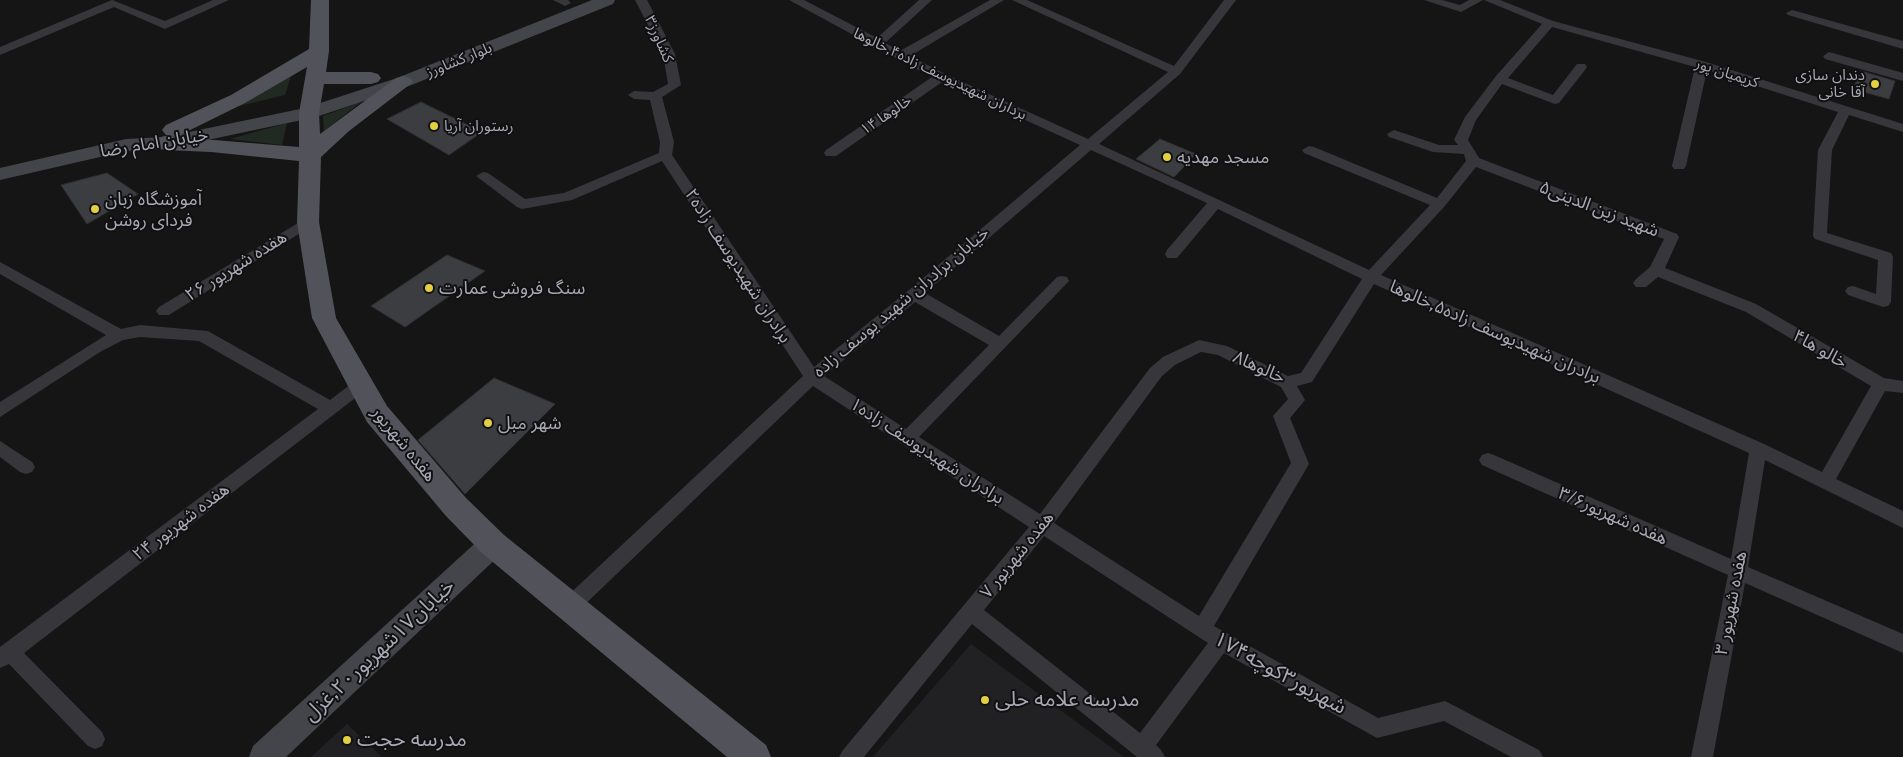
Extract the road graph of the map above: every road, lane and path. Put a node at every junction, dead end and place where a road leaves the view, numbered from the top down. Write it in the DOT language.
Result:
graph roads {
  1 [pos="223,0"];
  2 [pos="320,0"];
  3 [pos="607,0"];
  4 [pos="641,0"];
  5 [pos="795,0"];
  6 [pos="926,0"];
  7 [pos="998,0"];
  8 [pos="1018,0"];
  9 [pos="1230,0"];
  10 [pos="1430,0"];
  11 [pos="1477,0"];
  12 [pos="1490,0"];
  13 [pos="565,1"];
  14 [pos="1792,13"];
  15 [pos="1549,23"];
  16 [pos="876,45"];
  17 [pos="1903,45"];
  18 [pos="0,51"];
  19 [pos="319,51"];
  20 [pos="900,56"];
  21 [pos="1829,56"];
  22 [pos="1702,65"];
  23 [pos="1581,67"];
  24 [pos="1176,71"];
  25 [pos="1903,77"];
  26 [pos="941,78"];
  27 [pos="1500,79"];
  28 [pos="385,81"];
  29 [pos="634,95"];
  30 [pos="312,96"];
  31 [pos="655,96"];
  32 [pos="1845,111"];
  33 [pos="1903,128"];
  34 [pos="1394,134"];
  35 [pos="169,136"];
  36 [pos="1086,145"];
  37 [pos="1309,150"];
  38 [pos="831,153"];
  39 [pos="310,155"];
  40 [pos="665,155"];
  41 [pos="1471,156"];
  42 [pos="1679,166"];
  43 [pos="0,174"];
  44 [pos="483,176"];
  45 [pos="1216,202"];
  46 [pos="1439,204"];
  47 [pos="308,222"];
  48 [pos="1172,254"];
  49 [pos="0,267"];
  50 [pos="1656,270"];
  51 [pos="1371,277"];
  52 [pos="1062,281"];
  53 [pos="1641,282"];
  54 [pos="1853,291"];
  55 [pos="914,294"];
  56 [pos="164,311"];
  57 [pos="119,336"];
  58 [pos="1000,344"];
  59 [pos="1183,354"];
  60 [pos="812,377"];
  61 [pos="1287,383"];
  62 [pos="1881,384"];
  63 [pos="361,385"];
  64 [pos="1903,387"];
  65 [pos="330,408"];
  66 [pos="0,410"];
  67 [pos="907,439"];
  68 [pos="0,448"];
  69 [pos="1758,449"];
  70 [pos="1488,460"];
  71 [pos="26,467"];
  72 [pos="1825,482"];
  73 [pos="1903,520"];
  74 [pos="1042,525"];
  75 [pos="493,544"];
  76 [pos="1738,572"];
  77 [pos="571,605"];
  78 [pos="971,610"];
  79 [pos="1202,628"];
  80 [pos="1221,641"];
  81 [pos="1903,644"];
  82 [pos="5,655"];
  83 [pos="96,738"];
  84 [pos="1148,752"];
  85 [pos="264,757"];
  86 [pos="754,757"];
  87 [pos="850,757"];
  88 [pos="1532,757"];
  89 [pos="1702,757"];
  1 -- 18 [label="street"];
  2 -- 19 [label="main road, هفده شهریور"];
  3 -- 28 [label="main road, بلوار کشاورز"];
  4 -- 31 [label="street, کشاورز۳"];
  5 -- 16 [label="street, برداران شهیدیوسف زاده۴,خالوها"];
  6 -- 16 [label="street"];
  7 -- 20 [label="street"];
  8 -- 24 [label="street"];
  9 -- 24 [label="street, خیابان برادران شهید یوسف زاده"];
  10 -- 11 [label="street"];
  12 -- 15 [label="street, کریمیان پور"];
  13 -- 28 [label="main road, بلوار کشاورز"];
  14 -- 17 [label="street"];
  15 -- 22 [label="street, کریمیان پور"];
  15 -- 27 [label="street"];
  16 -- 20 [label="street, برداران شهیدیوسف زاده۴,خالوها"];
  19 -- 30 [label="main road, هفده شهریور"];
  19 -- 35 [label="main road"];
  20 -- 26 [label="street, برداران شهیدیوسف زاده۴,خالوها"];
  21 -- 25 [label="street"];
  22 -- 32 [label="street, کریمیان پور"];
  22 -- 42 [label="street"];
  23 -- 27 [label="street"];
  24 -- 36 [label="street, خیابان برادران شهید یوسف زاده"];
  26 -- 36 [label="street, برداران شهیدیوسف زاده۴,خالوها"];
  26 -- 38 [label="street, خالوها ۱۴"];
  27 -- 41 [label="street"];
  28 -- 30 [label="main road"];
  28 -- 30 [label="main road, بلوار کشاورز"];
  28 -- 39 [label="main road"];
  29 -- 31 [label="street"];
  30 -- 35 [label="main road, خیابان امام رضا"];
  30 -- 39 [label="main road, هفده شهریور"];
  31 -- 40 [label="street"];
  32 -- 33 [label="street, کریمیان پور"];
  32 -- 54 [label="street"];
  34 -- 41 [label="street"];
  35 -- 39 [label="main road"];
  35 -- 43 [label="main road, خیابان امام رضا"];
  36 -- 45 [label="street, برادران شهیدیوسف زاده۵,خالوها"];
  36 -- 55 [label="street, خیابان برادران شهید یوسف زاده"];
  37 -- 46 [label="street"];
  39 -- 47 [label="main road, هفده شهریور"];
  40 -- 44 [label="street"];
  40 -- 60 [label="street, برادران شهیدیوسف زاده۲"];
  41 -- 46 [label="street, خالوها۸"];
  41 -- 50 [label="street, شهید زین الدینی۵"];
  45 -- 48 [label="street"];
  45 -- 51 [label="street, برادران شهیدیوسف زاده۵,خالوها"];
  46 -- 51 [label="street, خالوها۸"];
  47 -- 56 [label="street, هفده شهریور ۲۶"];
  47 -- 63 [label="main road, هفده شهریور"];
  49 -- 57 [label="street"];
  50 -- 53 [label="street, شهید زین الدینی۵"];
  50 -- 62 [label="street, خالو ها۴"];
  51 -- 61 [label="street, خالوها۸"];
  51 -- 69 [label="street, برادران شهیدیوسف زاده۵,خالوها"];
  52 -- 58 [label="street"];
  55 -- 58 [label="street"];
  55 -- 60 [label="street, خیابان برادران شهید یوسف زاده"];
  57 -- 65 [label="street"];
  57 -- 66 [label="street"];
  58 -- 67 [label="street"];
  59 -- 61 [label="street, خالوها۸"];
  59 -- 74 [label="street, هفده شهریور ۷"];
  60 -- 67 [label="street, برادران شهیدیوسف زاده۱"];
  60 -- 77 [label="street, خیابان برادران شهید یوسف زاده"];
  61 -- 79 [label="street"];
  62 -- 64 [label="street"];
  62 -- 72 [label="street"];
  63 -- 65 [label="street, هفده شهریور ۲۴"];
  63 -- 75 [label="main road, هفده شهریور"];
  65 -- 82 [label="street, هفده شهریور ۲۴"];
  67 -- 74 [label="street, برادران شهیدیوسف زاده۱"];
  68 -- 71 [label="street"];
  69 -- 72 [label="street, برادران شهیدیوسف زاده۵,خالوها"];
  69 -- 76 [label="street, هفده شهریور ۳"];
  70 -- 76 [label="street, هفده شهریور۳/۶"];
  72 -- 73 [label="street, برادران شهیدیوسف زاده۵,خالوها"];
  74 -- 78 [label="street, هفده شهریور ۷"];
  74 -- 79 [label="street, ۱۷شهریور۳کوچه۴"];
  75 -- 77 [label="main road, هفده شهریور"];
  75 -- 85 [label="main road, خیابان۱۷شهریور۲۰,غزل"];
  76 -- 81 [label="street, هفده شهریور۳/۶"];
  76 -- 89 [label="street, هفده شهریور ۳"];
  77 -- 86 [label="main road, هفده شهریور"];
  78 -- 84 [label="street"];
  78 -- 87 [label="street, هفده شهریور ۷"];
  79 -- 80 [label="street, ۱۷شهریور۳کوچه۴"];
  80 -- 84 [label="street"];
  80 -- 88 [label="street, ۱۷شهریور۳کوچه۴"];
  82 -- 83 [label="street"];
}
